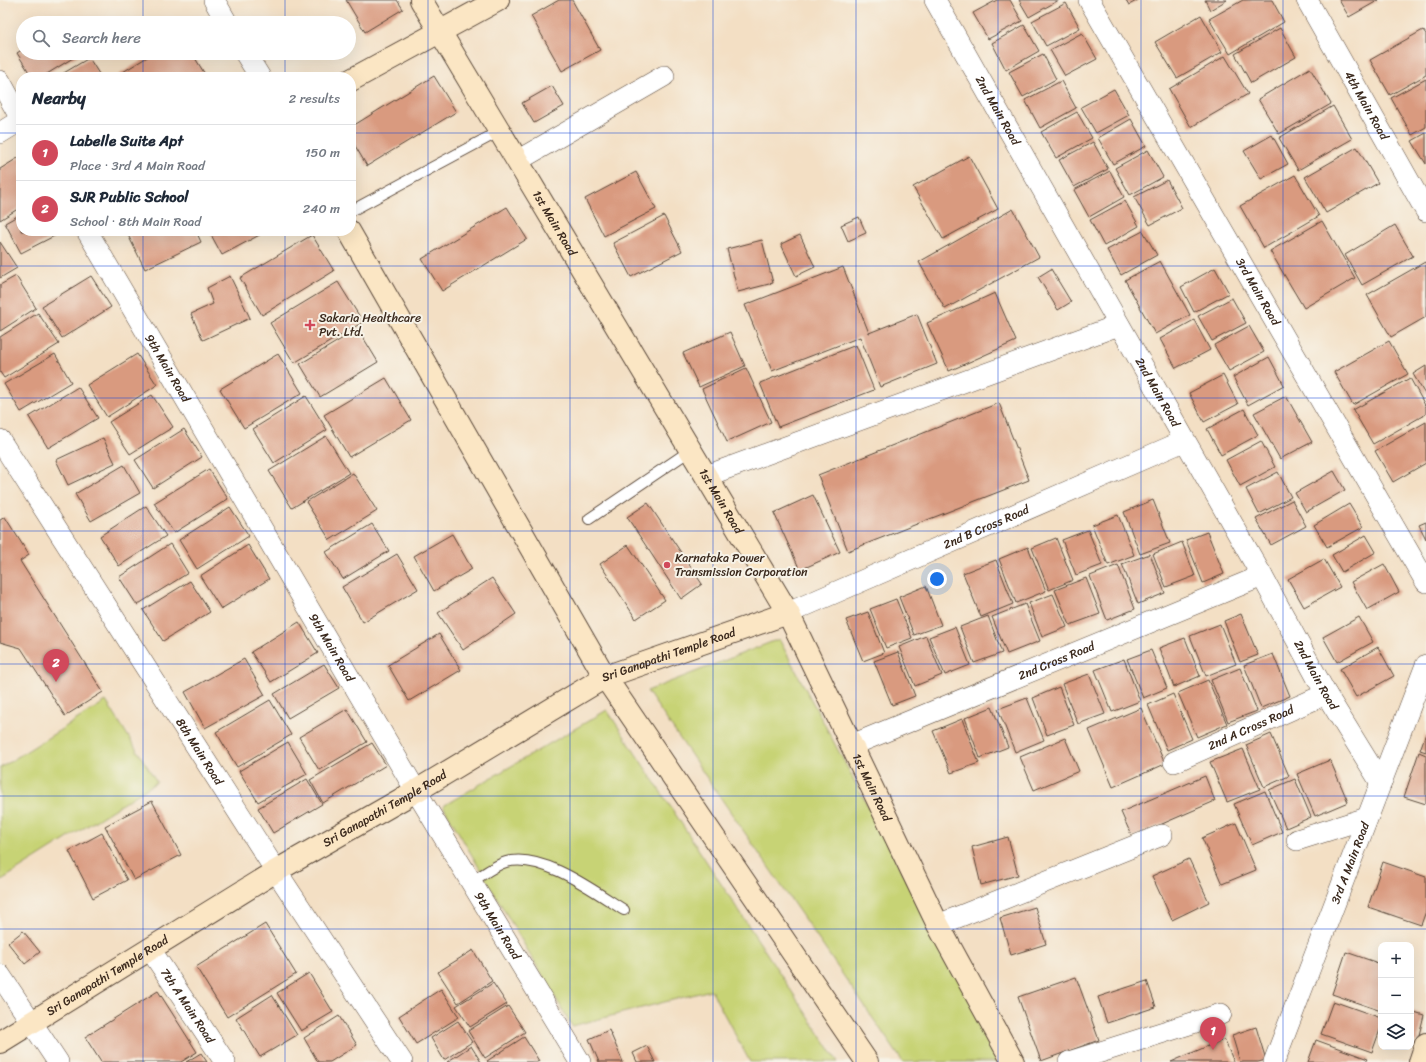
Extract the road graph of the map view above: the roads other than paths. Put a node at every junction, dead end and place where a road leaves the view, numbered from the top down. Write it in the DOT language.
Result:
graph roads {
  1 [pos="214,0"];
  2 [pos="420,0"];
  3 [pos="498,0"];
  4 [pos="935,0"];
  5 [pos="1089,0"];
  6 [pos="1307,0"];
  7 [pos="223,16"];
  8 [pos="440,32"];
  9 [pos="249,60"];
  10 [pos="257,72"];
  11 [pos="664,76"];
  12 [pos="356,77"];
  13 [pos="0,81"];
  14 [pos="16,111"];
  15 [pos="16,123"];
  16 [pos="500,132"];
  17 [pos="0,133"];
  18 [pos="517,161"];
  19 [pos="356,208"];
  20 [pos="1426,211"];
  21 [pos="90,236"];
  22 [pos="352,236"];
  23 [pos="1119,325"];
  24 [pos="1184,441"];
  25 [pos="2,449"];
  26 [pos="690,450"];
  27 [pos="706,476"];
  28 [pos="588,519"];
  29 [pos="1262,576"];
  30 [pos="1426,582"];
  31 [pos="788,613"];
  32 [pos="1426,665"];
  33 [pos="606,677"];
  34 [pos="1326,694"];
  35 [pos="852,746"];
  36 [pos="1174,762"];
  37 [pos="1381,783"];
  38 [pos="416,791"];
  39 [pos="1367,818"];
  40 [pos="1162,835"];
  41 [pos="1297,840"];
  42 [pos="276,871"];
  43 [pos="471,882"];
  44 [pos="624,910"];
  45 [pos="938,925"];
  46 [pos="150,949"];
  47 [pos="0,974"];
  48 [pos="1221,1014"];
  49 [pos="31,1023"];
  50 [pos="0,1042"];
  51 [pos="1426,1044"];
  52 [pos="58,1062"];
  53 [pos="225,1062"];
  54 [pos="402,1062"];
  55 [pos="580,1062"];
  56 [pos="867,1062"];
  57 [pos="1013,1062"];
  58 [pos="1069,1062"];
  59 [pos="1274,1062"];
  60 [pos="1420,1062"];
  1 -- 7 [label="street"];
  2 -- 8 [label="street, 1st Main Road"];
  3 -- 8 [label="street"];
  4 -- 23 [label="street, 2nd Main Road"];
  5 -- 30 [label="street, 3rd Main Road"];
  6 -- 20 [label="street, 4th Main Road"];
  8 -- 12 [label="street"];
  8 -- 16 [label="street, 1st Main Road"];
  9 -- 10 [label="street"];
  11 -- 18 [label="street"];
  13 -- 14 [label="street"];
  15 -- 17 [label="street"];
  16 -- 18 [label="street, 1st Main Road"];
  16 -- 19 [label="lane"];
  18 -- 26 [label="street, 1st Main Road"];
  21 -- 38 [label="street, 9th Main Road"];
  22 -- 33 [label="street"];
  23 -- 24 [label="street, 2nd Main Road"];
  23 -- 27 [label="street"];
  24 -- 29 [label="street, 2nd Main Road"];
  24 -- 31 [label="street, 2nd B Cross Road"];
  25 -- 42 [label="street, 8th Main Road"];
  26 -- 27 [label="street, 1st Main Road"];
  26 -- 28 [label="lane"];
  27 -- 31 [label="street, 1st Main Road"];
  29 -- 34 [label="street, 2nd Main Road"];
  29 -- 35 [label="street, 2nd Cross Road"];
  31 -- 33 [label="street, Sri Ganapathi Temple Road"];
  31 -- 35 [label="street, 1st Main Road"];
  32 -- 37 [label="street, 3rd A Main Road"];
  33 -- 38 [label="street, Sri Ganapathi Temple Road"];
  33 -- 56 [label="street"];
  34 -- 36 [label="street, 2nd A Cross Road"];
  34 -- 37 [label="street, 2nd Main Road"];
  35 -- 45 [label="street, 1st Main Road"];
  37 -- 39 [label="street, 3rd A Main Road"];
  38 -- 42 [label="street, Sri Ganapathi Temple Road"];
  38 -- 43 [label="street, 9th Main Road"];
  39 -- 41 [label="street"];
  39 -- 59 [label="street, 3rd A Main Road"];
  40 -- 45 [label="street"];
  42 -- 46 [label="street, Sri Ganapathi Temple Road"];
  42 -- 54 [label="street, 8th Main Road"];
  43 -- 44 [label="lane"];
  43 -- 55 [label="street, 9th Main Road"];
  45 -- 57 [label="street, 1st Main Road"];
  46 -- 49 [label="street, Sri Ganapathi Temple Road"];
  46 -- 53 [label="street, 7th A Main Road"];
  47 -- 49 [label="street"];
  48 -- 58 [label="street"];
  49 -- 50 [label="street, Sri Ganapathi Temple Road"];
  49 -- 52 [label="street"];
  51 -- 60 [label="street"];
}
